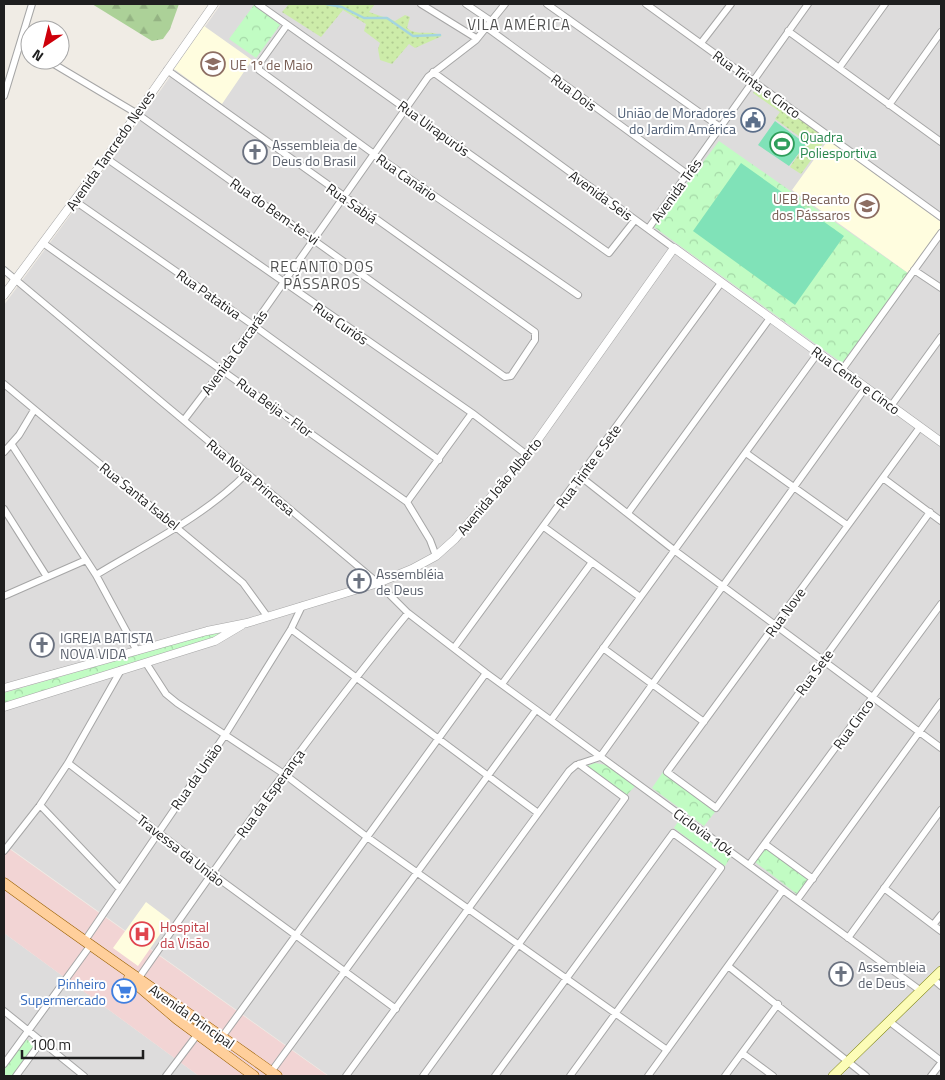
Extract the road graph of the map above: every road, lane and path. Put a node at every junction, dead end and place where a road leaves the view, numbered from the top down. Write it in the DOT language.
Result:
graph roads {
  1 [pos="32,4"];
  2 [pos="214,4"];
  3 [pos="258,4"];
  4 [pos="421,4"];
  5 [pos="466,4"];
  6 [pos="506,4"];
  7 [pos="547,4"];
  8 [pos="731,4"];
  9 [pos="808,4"];
  10 [pos="885,4"];
  11 [pos="651,5"];
  12 [pos="27,20"];
  13 [pos="491,21"];
  14 [pos="287,24"];
  15 [pos="486,27"];
  16 [pos="788,31"];
  17 [pos="941,32"];
  18 [pos="476,38"];
  19 [pos="701,43"];
  20 [pos="20,44"];
  21 [pos="839,68"];
  22 [pos="63,70"];
  23 [pos="167,70"];
  24 [pos="433,72"];
  25 [pos="753,81"];
  26 [pos="4,96"];
  27 [pos="890,105"];
  28 [pos="406,107"];
  29 [pos="136,114"];
  30 [pos="720,128"];
  31 [pos="940,139"];
  32 [pos="374,154"];
  33 [pos="106,158"];
  34 [pos="687,174"];
  35 [pos="343,196"];
  36 [pos="74,201"];
  37 [pos="941,218"];
  38 [pos="635,220"];
  39 [pos="648,229"];
  40 [pos="941,232"];
  41 [pos="314,239"];
  42 [pos="43,243"];
  43 [pos="674,248"];
  44 [pos="4,270"];
  45 [pos="914,270"];
  46 [pos="16,279"];
  47 [pos="283,283"];
  48 [pos="721,283"];
  49 [pos="941,288"];
  50 [pos="4,295"];
  51 [pos="578,295"];
  52 [pos="770,318"];
  53 [pos="253,325"];
  54 [pos="941,337"];
  55 [pos="818,353"];
  56 [pos="222,370"];
  57 [pos="842,370"];
  58 [pos="511,376"];
  59 [pos="4,384"];
  60 [pos="866,387"];
  61 [pos="891,406"];
  62 [pos="34,410"];
  63 [pos="472,413"];
  64 [pos="184,420"];
  65 [pos="920,427"];
  66 [pos="941,442"];
  67 [pos="12,445"];
  68 [pos="4,452"];
  69 [pos="746,453"];
  70 [pos="527,455"];
  71 [pos="439,460"];
  72 [pos="247,473"];
  73 [pos="581,477"];
  74 [pos="882,478"];
  75 [pos="794,487"];
  76 [pos="407,502"];
  77 [pos="4,509"];
  78 [pos="930,512"];
  79 [pos="628,513"];
  80 [pos="941,521"];
  81 [pos="848,525"];
  82 [pos="176,526"];
  83 [pos="544,527"];
  84 [pos="674,550"];
  85 [pos="436,556"];
  86 [pos="86,560"];
  87 [pos="592,562"];
  88 [pos="96,575"];
  89 [pos="47,577"];
  90 [pos="378,583"];
  91 [pos="723,586"];
  92 [pos="4,596"];
  93 [pos="640,597"];
  94 [pos="941,604"];
  95 [pos="302,606"];
  96 [pos="408,613"];
  97 [pos="267,616"];
  98 [pos="247,623"];
  99 [pos="775,625"];
  100 [pos="292,629"];
  101 [pos="454,648"];
  102 [pos="603,648"];
  103 [pos="137,652"];
  104 [pos="822,661"];
  105 [pos="146,663"];
  106 [pos="120,670"];
  107 [pos="486,673"];
  108 [pos="355,677"];
  109 [pos="502,684"];
  110 [pos="652,684"];
  111 [pos="4,688"];
  112 [pos="873,697"];
  113 [pos="941,702"];
  114 [pos="4,707"];
  115 [pos="536,710"];
  116 [pos="551,720"];
  117 [pos="704,722"];
  118 [pos="920,732"];
  119 [pos="225,735"];
  120 [pos="438,739"];
  121 [pos="941,748"];
  122 [pos="600,757"];
  123 [pos="68,763"];
  124 [pos="579,764"];
  125 [pos="284,774"];
  126 [pos="488,776"];
  127 [pos="692,790"];
  128 [pos="40,805"];
  129 [pos="941,810"];
  130 [pos="538,813"];
  131 [pos="158,832"];
  132 [pos="367,837"];
  133 [pos="765,844"];
  134 [pos="4,851"];
  135 [pos="749,866"];
  136 [pos="211,873"];
  137 [pos="417,873"];
  138 [pos="813,879"];
  139 [pos="4,883"];
  140 [pos="119,888"];
  141 [pos="884,888"];
  142 [pos="783,890"];
  143 [pos="797,900"];
  144 [pos="468,909"];
  145 [pos="941,915"];
  146 [pos="933,925"];
  147 [pos="941,931"];
  148 [pos="295,936"];
  149 [pos="848,938"];
  150 [pos="87,944"];
  151 [pos="518,944"];
  152 [pos="106,958"];
  153 [pos="728,966"];
  154 [pos="344,971"];
  155 [pos="941,971"];
  156 [pos="138,978"];
  157 [pos="566,979"];
  158 [pos="933,979"];
  159 [pos="941,986"];
  160 [pos="921,991"];
  161 [pos="778,1004"];
  162 [pos="396,1009"];
  163 [pos="4,1011"];
  164 [pos="616,1014"];
  165 [pos="890,1022"];
  166 [pos="28,1030"];
  167 [pos="197,1035"];
  168 [pos="222,1037"];
  169 [pos="41,1042"];
  170 [pos="667,1050"];
  171 [pos="742,1053"];
  172 [pos="849,1062"];
  173 [pos="941,1062"];
  174 [pos="4,1064"];
  175 [pos="247,1074"];
  176 [pos="274,1074"];
  177 [pos="16,1076"];
  178 [pos="84,1076"];
  179 [pos="166,1076"];
  180 [pos="346,1076"];
  181 [pos="422,1076"];
  182 [pos="495,1076"];
  183 [pos="570,1076"];
  184 [pos="648,1076"];
  185 [pos="726,1076"];
  186 [pos="773,1076"];
  187 [pos="834,1076"];
  188 [pos="866,1076"];
  189 [pos="931,1076"];
  1 -- 12 [label="street"];
  2 -- 23 [label="street, Avenida Tancredo Neves"];
  3 -- 14 [label="street, Rua Uirapurύs"];
  4 -- 18 [label="street"];
  5 -- 13 [label="street"];
  6 -- 13 [label="street, Avenida Carcarás"];
  7 -- 30 [label="street"];
  8 -- 19 [label="street"];
  9 -- 16 [label="street, Avenida Três"];
  10 -- 21 [label="street"];
  11 -- 19 [label="street, Rua Trinta e Cinco"];
  13 -- 15 [label="street, Avenida Carcarás"];
  14 -- 28 [label="street, Rua Uirapurύs"];
  14 -- 32 [label="street, Rua Canário"];
  15 -- 18 [label="street, Avenida Carcarás"];
  15 -- 34 [label="street, Rua Dois"];
  16 -- 21 [label="street"];
  16 -- 25 [label="street, Avenida Três"];
  17 -- 27 [label="street"];
  18 -- 24 [label="street, Avenida Carcarás"];
  19 -- 25 [label="street, Rua Trinta e Cinco"];
  20 -- 26 [label="street"];
  21 -- 27 [label="street"];
  22 -- 29 [label="street, Rua do Bem-te-vi"];
  23 -- 29 [label="street, Avenida Tancredo Neves"];
  23 -- 35 [label="street, Rua Sabiá"];
  24 -- 28 [label="street, Avenida Carcarás"];
  24 -- 38 [label="street, Avenida Seis"];
  25 -- 30 [label="street, Avenida Três"];
  25 -- 37 [label="street, Rua Trinta e Cinco"];
  27 -- 31 [label="street"];
  28 -- 32 [label="street, Avenida Carcarás"];
  28 -- 38 [label="street, Rua Uirapurύs"];
  29 -- 33 [label="street, Avenida Tancredo Neves"];
  29 -- 41 [label="street, Rua do Bem-te-vi"];
  30 -- 34 [label="street, Avenida Três"];
  32 -- 35 [label="street, Avenida Carcarás"];
  32 -- 51 [label="street, Rua Canário"];
  33 -- 36 [label="street, Avenida Tancredo Neves"];
  33 -- 47 [label="street, Rua Curiós"];
  34 -- 39 [label="street, Avenida Três"];
  35 -- 41 [label="street, Avenida Carcarás"];
  35 -- 58 [label="street, Rua Sabiá"];
  36 -- 42 [label="street, Avenida Tancredo Neves"];
  36 -- 53 [label="street, Rua Patativa"];
  38 -- 39 [label="street, Avenida Seis"];
  39 -- 43 [label="street, Avenida Seis"];
  40 -- 45 [label="street"];
  41 -- 47 [label="street, Avenida Carcarás"];
  41 -- 58 [label="street, Rua do Bem-te-vi"];
  42 -- 46 [label="street, Avenida Tancredo Neves"];
  42 -- 56 [label="street, Rua Beija - Flor"];
  43 -- 48 [label="street, Avenida Seis"];
  43 -- 70 [label="street, Avenida João Alberto"];
  44 -- 46 [label="street, Rua Nova Princesa"];
  45 -- 49 [label="street"];
  45 -- 57 [label="street"];
  46 -- 50 [label="street, Avenida Tancredo Neves"];
  46 -- 64 [label="street, Rua Nova Princesa"];
  47 -- 53 [label="street, Avenida Carcarás"];
  47 -- 63 [label="street, Rua Curiós"];
  48 -- 52 [label="street, Avenida Seis"];
  48 -- 73 [label="street, Rua Trinte e Sete"];
  52 -- 55 [label="street, Rua Cento e Cinco"];
  52 -- 79 [label="street"];
  53 -- 56 [label="street, Avenida Carcarás"];
  53 -- 71 [label="street, Rua Patativa"];
  54 -- 61 [label="street"];
  55 -- 57 [label="street, Rua Cento e Cinco"];
  55 -- 69 [label="street"];
  56 -- 64 [label="street, Avenida Carcarás"];
  56 -- 76 [label="street, Rua Beija - Flor"];
  57 -- 60 [label="street, Rua Cento e Cinco"];
  59 -- 62 [label="street, Rua Santa Isabel"];
  60 -- 61 [label="street, Rua Cento e Cinco"];
  60 -- 75 [label="street"];
  61 -- 65 [label="street, Rua Cento e Cinco"];
  62 -- 67 [label="street"];
  62 -- 82 [label="street, Rua Santa Isabel"];
  63 -- 70 [label="street, Rua Curiós"];
  63 -- 71 [label="street"];
  64 -- 72 [label="street, Rua Nova Princesa"];
  65 -- 66 [label="street, Rua Cento e Cinco"];
  65 -- 74 [label="street, Rua Nove"];
  67 -- 68 [label="street"];
  67 -- 86 [label="street"];
  69 -- 75 [label="street"];
  69 -- 84 [label="street"];
  70 -- 85 [label="street, Avenida João Alberto"];
  71 -- 76 [label="street"];
  72 -- 82 [label="street"];
  72 -- 90 [label="street, Rua Nova Princesa"];
  73 -- 79 [label="street"];
  73 -- 83 [label="street, Rua Trinte e Sete"];
  74 -- 78 [label="street"];
  74 -- 81 [label="street, Rua Nove"];
  75 -- 81 [label="street"];
  75 -- 91 [label="street"];
  76 -- 85 [label="street, Rua Beija - Flor"];
  77 -- 89 [label="street"];
  78 -- 80 [label="street"];
  78 -- 104 [label="street, Rua Sete"];
  79 -- 84 [label="street"];
  81 -- 99 [label="street, Rua Nove"];
  82 -- 88 [label="street"];
  82 -- 97 [label="street, Rua Santa Isabel"];
  83 -- 87 [label="street"];
  83 -- 101 [label="street, Rua Trinte e Sete"];
  84 -- 91 [label="street"];
  84 -- 93 [label="street"];
  85 -- 90 [label="street, Avenida João Alberto"];
  86 -- 88 [label="street"];
  86 -- 89 [label="street"];
  87 -- 93 [label="street"];
  87 -- 109 [label="street"];
  88 -- 103 [label="street"];
  89 -- 92 [label="street"];
  90 -- 95 [label="street, Avenida João Alberto"];
  90 -- 96 [label="street, Rua Nova Princesa"];
  91 -- 99 [label="street"];
  91 -- 110 [label="street"];
  93 -- 102 [label="street"];
  94 -- 112 [label="street, Rua Cinco"];
  95 -- 97 [label="street, Avenida João Alberto"];
  95 -- 100 [label="street, Rua da União"];
  96 -- 101 [label="street, Rua Nova Princesa"];
  96 -- 108 [label="street, Rua da Esperança"];
  97 -- 98 [label="street, Avenida João Alberto"];
  98 -- 103 [label="street, Avenida João Alberto"];
  98 -- 105 [label="street, Avenida João Alberto"];
  99 -- 104 [label="street"];
  99 -- 117 [label="street, Rua Nove"];
  100 -- 108 [label="street"];
  100 -- 119 [label="street, Rua da União"];
  101 -- 107 [label="street, Rua Nova Princesa"];
  102 -- 110 [label="street"];
  102 -- 116 [label="street"];
  103 -- 111 [label="street, Avenida João Alberto"];
  104 -- 112 [label="street"];
  104 -- 127 [label="street, Rua Sete"];
  105 -- 106 [label="street, Avenida João Alberto"];
  105 -- 119 [label="street"];
  106 -- 114 [label="street, Avenida João Alberto"];
  106 -- 123 [label="street"];
  107 -- 109 [label="street, Ciclovia 104"];
  107 -- 120 [label="street"];
  108 -- 120 [label="street"];
  108 -- 125 [label="street, Rua da Esperança"];
  109 -- 115 [label="street, Ciclovia 104"];
  110 -- 117 [label="street"];
  110 -- 122 [label="street"];
  112 -- 118 [label="street"];
  112 -- 133 [label="street, Rua Cinco"];
  113 -- 118 [label="street"];
  115 -- 116 [label="street, Ciclovia 104"];
  115 -- 126 [label="street"];
  116 -- 122 [label="street, Ciclovia 104"];
  117 -- 127 [label="street, Rua Nove"];
  118 -- 121 [label="street"];
  118 -- 138 [label="street"];
  119 -- 125 [label="street"];
  119 -- 131 [label="street, Rua da União"];
  120 -- 126 [label="street"];
  120 -- 132 [label="street"];
  122 -- 124 [label="street"];
  122 -- 135 [label="street, Ciclovia 104"];
  123 -- 128 [label="street"];
  123 -- 131 [label="street, Travessa da União"];
  124 -- 130 [label="street"];
  124 -- 151 [label="street"];
  125 -- 132 [label="street"];
  125 -- 136 [label="street, Rua da Esperança"];
  126 -- 130 [label="street"];
  126 -- 137 [label="street"];
  128 -- 134 [label="street"];
  128 -- 140 [label="street"];
  129 -- 141 [label="street"];
  130 -- 144 [label="street"];
  131 -- 136 [label="street, Travessa da União"];
  131 -- 140 [label="street, Rua da União"];
  132 -- 137 [label="street"];
  132 -- 148 [label="street"];
  133 -- 135 [label="street, Rua Cinco"];
  133 -- 138 [label="street"];
  135 -- 142 [label="street, Ciclovia 104"];
  136 -- 148 [label="street, Travessa da União"];
  136 -- 156 [label="street, Rua da Esperança"];
  137 -- 144 [label="street"];
  137 -- 154 [label="street"];
  138 -- 143 [label="street"];
  139 -- 150 [label="main road, Avenida Principal"];
  140 -- 150 [label="street, Rua da União"];
  141 -- 146 [label="street"];
  141 -- 149 [label="street"];
  142 -- 143 [label="street, Ciclovia 104"];
  142 -- 153 [label="street"];
  143 -- 149 [label="street, Ciclovia 104"];
  144 -- 151 [label="street"];
  144 -- 162 [label="street"];
  145 -- 146 [label="street"];
  146 -- 147 [label="street"];
  148 -- 154 [label="street, Travessa da União"];
  148 -- 168 [label="street"];
  149 -- 160 [label="street, Ciclovia 104"];
  150 -- 152 [label="main road, Avenida Principal"];
  150 -- 166 [label="street, Rua da União"];
  151 -- 157 [label="street"];
  151 -- 181 [label="street"];
  152 -- 156 [label="main road, Avenida Principal"];
  152 -- 167 [label="main road, Avenida Principal"];
  153 -- 161 [label="street"];
  153 -- 170 [label="street"];
  154 -- 162 [label="street, Travessa da União"];
  154 -- 176 [label="street"];
  155 -- 158 [label="main road"];
  156 -- 168 [label="main road, Avenida Principal"];
  157 -- 164 [label="street"];
  157 -- 164 [label="street"];
  157 -- 182 [label="street"];
  158 -- 159 [label="street"];
  158 -- 160 [label="main road"];
  160 -- 165 [label="main road"];
  161 -- 171 [label="street"];
  161 -- 172 [label="street"];
  162 -- 180 [label="street"];
  163 -- 166 [label="street"];
  164 -- 170 [label="street"];
  164 -- 183 [label="street"];
  165 -- 172 [label="main road"];
  165 -- 173 [label="street"];
  166 -- 169 [label="street"];
  166 -- 174 [label="street, Rua da União"];
  167 -- 175 [label="main road, Avenida Principal"];
  167 -- 179 [label="street"];
  168 -- 176 [label="main road, Avenida Principal"];
  169 -- 177 [label="street"];
  169 -- 178 [label="street"];
  170 -- 184 [label="street"];
  171 -- 185 [label="street"];
  171 -- 186 [label="street"];
  172 -- 187 [label="main road"];
  172 -- 188 [label="street"];
  173 -- 189 [label="street"];
}
